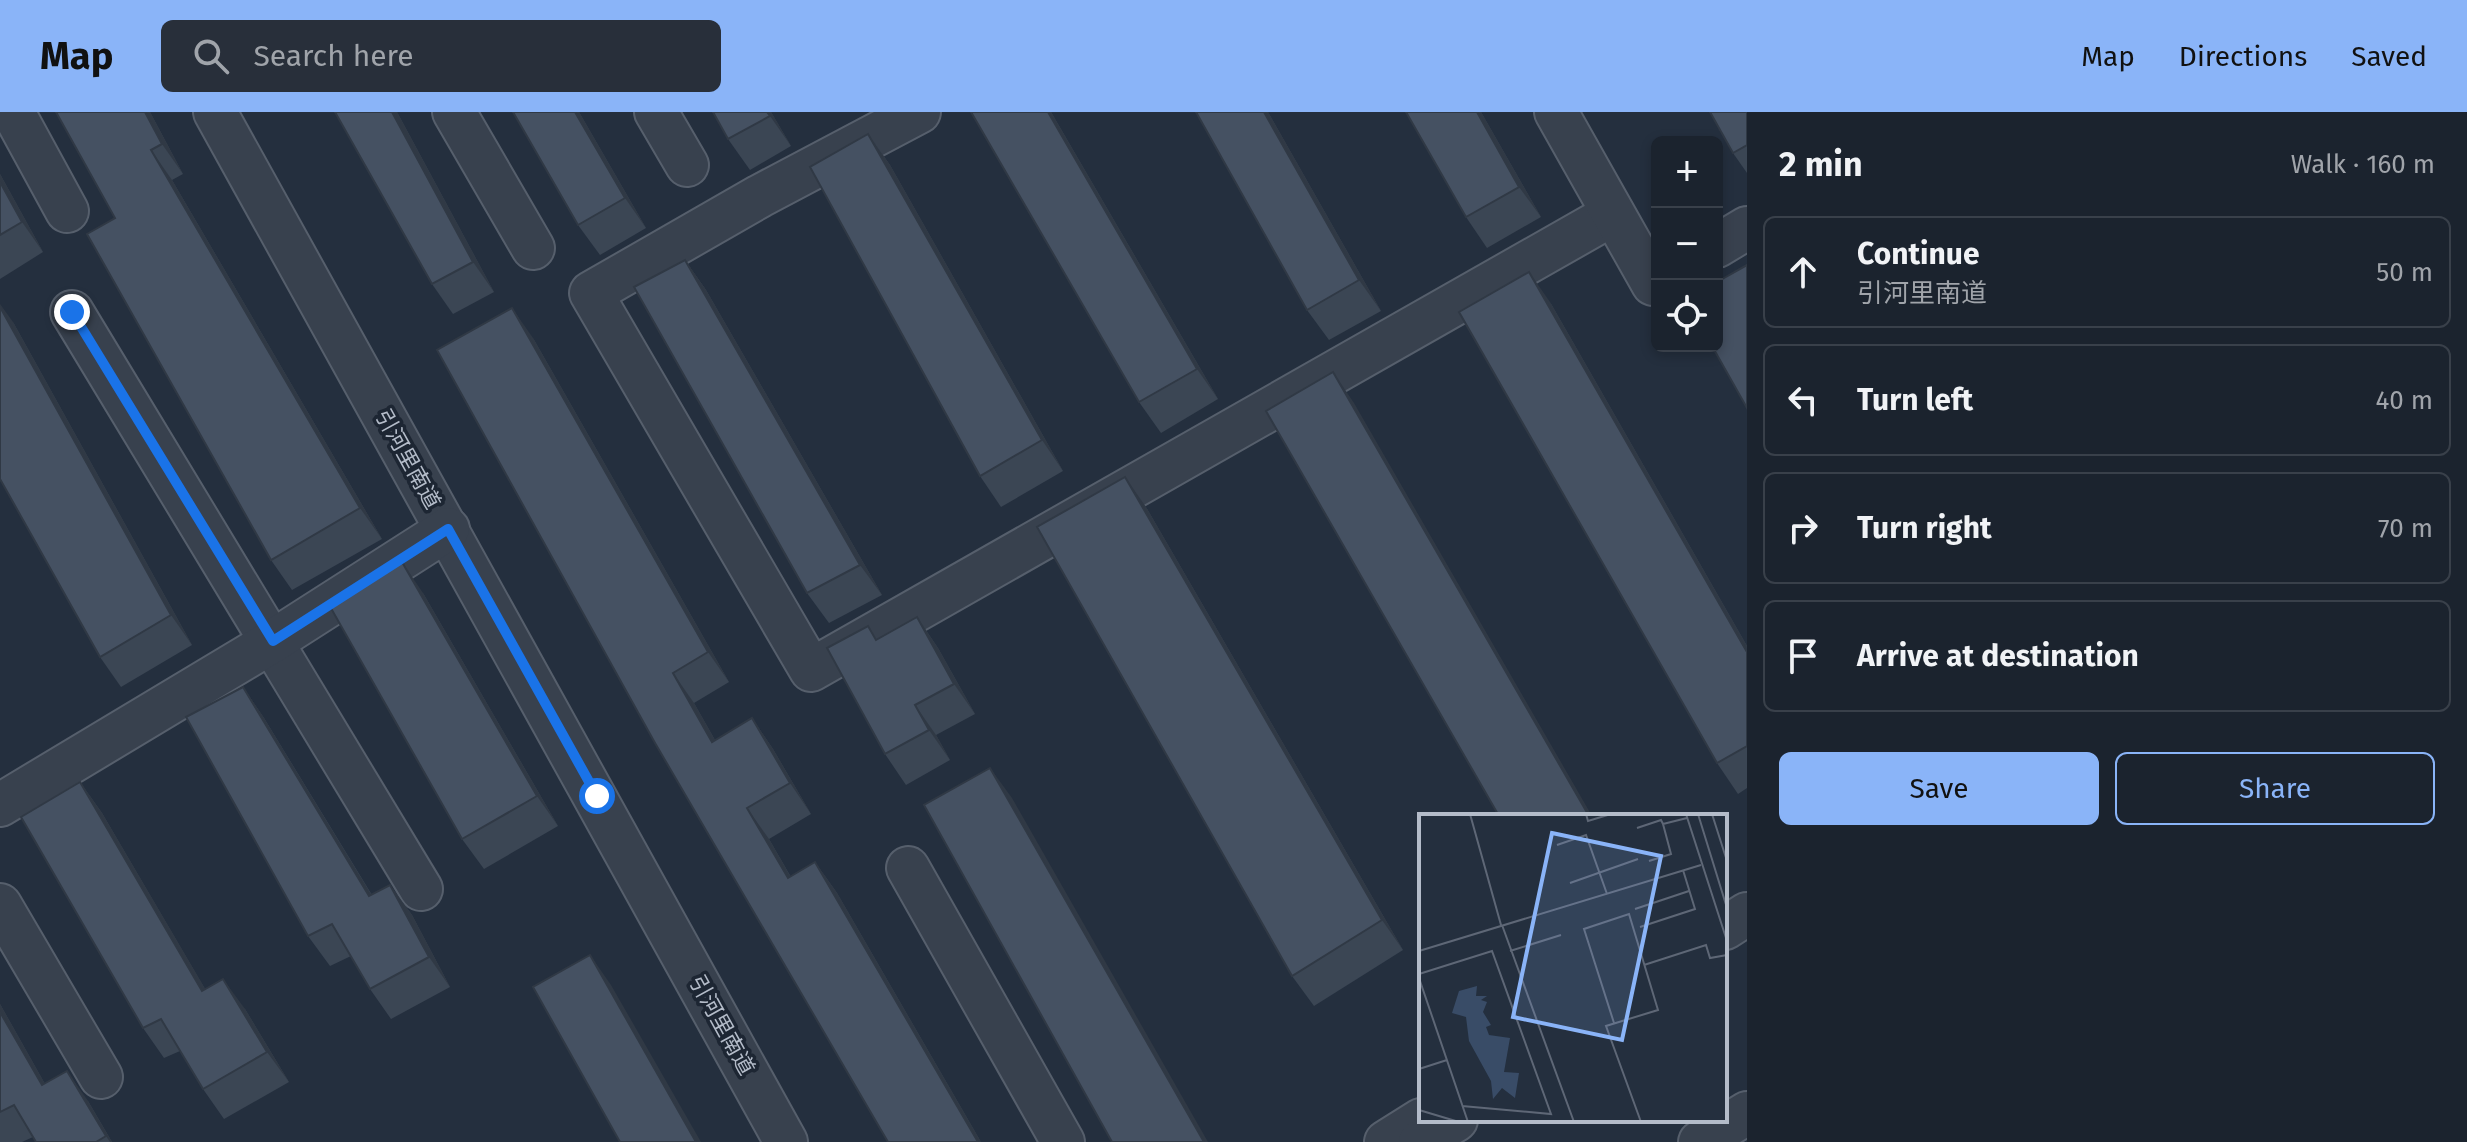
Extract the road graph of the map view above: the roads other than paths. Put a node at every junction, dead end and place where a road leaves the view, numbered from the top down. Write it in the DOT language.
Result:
graph roads {
  1 [pos="13,112"];
  2 [pos="215,112"];
  3 [pos="454,112"];
  4 [pos="656,112"];
  5 [pos="919,112"];
  6 [pos="1556,112"];
  7 [pos="687,165"];
  8 [pos="67,211"];
  9 [pos="1613,214"];
  10 [pos="1747,228"];
  11 [pos="1723,242"];
  12 [pos="533,248"];
  13 [pos="1651,280"];
  14 [pos="72,312"];
  15 [pos="448,529"];
  16 [pos="273,641"];
  17 [pos="0,805"];
  18 [pos="908,868"];
  19 [pos="421,889"];
  20 [pos="0,905"];
  21 [pos="1747,914"];
  22 [pos="1727,927"];
  23 [pos="1747,941"];
  24 [pos="1727,953"];
  25 [pos="101,1077"];
  26 [pos="1747,1113"];
  27 [pos="1419,1121"];
  28 [pos="1453,1122"];
  29 [pos="786,1142"];
  30 [pos="1063,1142"];
  31 [pos="1386,1142"];
  32 [pos="1420,1142"];
  33 [pos="1700,1142"];
  1 -- 8 [label="street"];
  2 -- 15 [label="street, 引河里南道"];
  3 -- 12 [label="street"];
  4 -- 7 [label="street"];
  5 -- 9 [label="street"];
  6 -- 9 [label="street"];
  9 -- 13 [label="street"];
  10 -- 11 [label="street"];
  14 -- 16 [label="street"];
  15 -- 16 [label="street"];
  15 -- 29 [label="street, 引河里南道"];
  16 -- 17 [label="street"];
  16 -- 19 [label="street"];
  18 -- 30 [label="street"];
  20 -- 25 [label="street"];
  21 -- 22 [label="street"];
  23 -- 24 [label="street"];
  26 -- 33 [label="street"];
  27 -- 31 [label="street"];
  28 -- 32 [label="street"];
}
